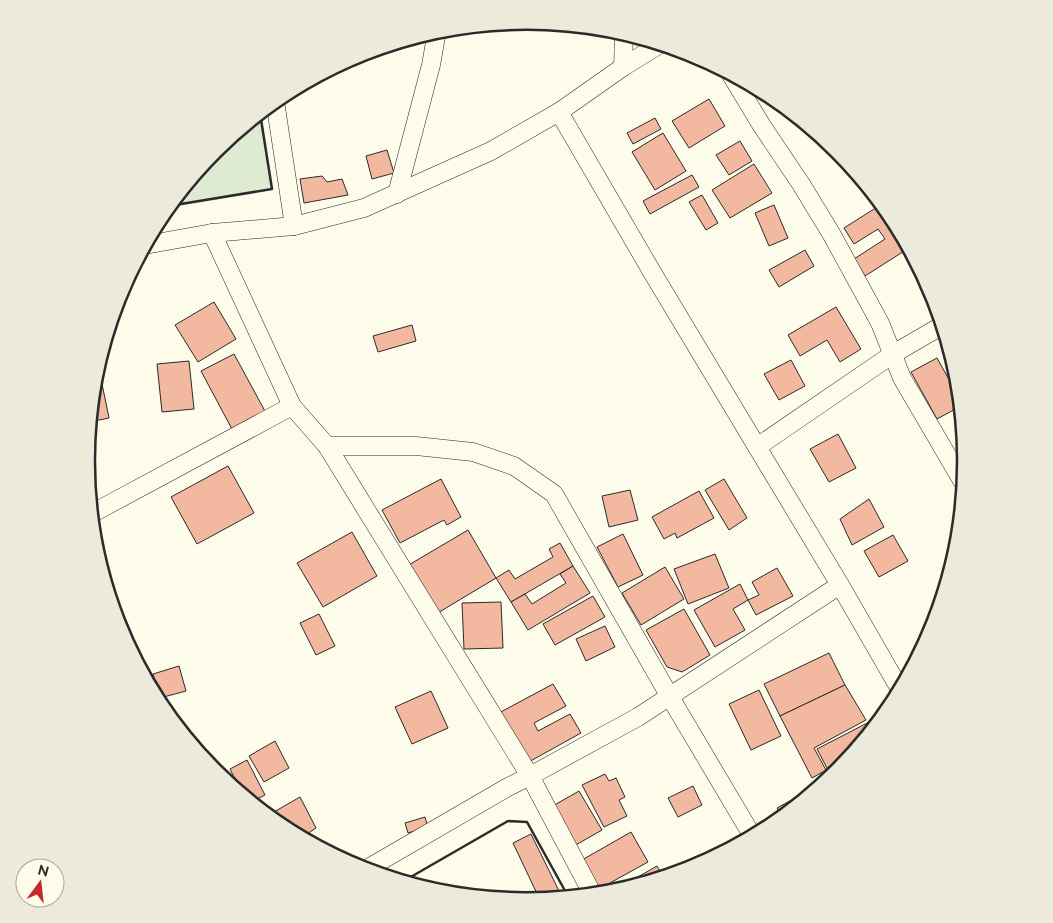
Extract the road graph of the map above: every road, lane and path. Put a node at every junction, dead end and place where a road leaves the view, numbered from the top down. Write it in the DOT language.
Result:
graph roads {
  1 [pos="435,40"];
  2 [pos="624,41"];
  3 [pos="652,49"];
  4 [pos="623,67"];
  5 [pos="737,85"];
  6 [pos="276,110"];
  7 [pos="559,112"];
  8 [pos="397,194"];
  9 [pos="294,226"];
  10 [pos="212,232"];
  11 [pos="155,243"];
  12 [pos="937,329"];
  13 [pos="893,354"];
  14 [pos="292,406"];
  15 [pos="327,446"];
  16 [pos="757,447"];
  17 [pos="958,473"];
  18 [pos="98,511"];
  19 [pos="840,584"];
  20 [pos="896,683"];
  21 [pos="670,697"];
  22 [pos="530,776"];
  23 [pos="749,831"];
  24 [pos="374,865"];
  25 [pos="590,888"];
  1 -- 8 [label="street"];
  2 -- 4 [label="street"];
  3 -- 4 [label="street"];
  4 -- 7 [label="street"];
  5 -- 13 [label="street"];
  6 -- 9 [label="street"];
  7 -- 8 [label="street"];
  7 -- 16 [label="street"];
  8 -- 9 [label="street"];
  9 -- 10 [label="street"];
  10 -- 11 [label="street"];
  10 -- 14 [label="street"];
  12 -- 13 [label="street"];
  13 -- 16 [label="street"];
  13 -- 17 [label="street"];
  14 -- 15 [label="street"];
  14 -- 18 [label="street"];
  15 -- 21 [label="street"];
  15 -- 22 [label="street"];
  16 -- 19 [label="street"];
  19 -- 20 [label="street"];
  19 -- 21 [label="street"];
  21 -- 22 [label="street"];
  21 -- 23 [label="street"];
  22 -- 24 [label="street"];
  22 -- 25 [label="street"];
}
